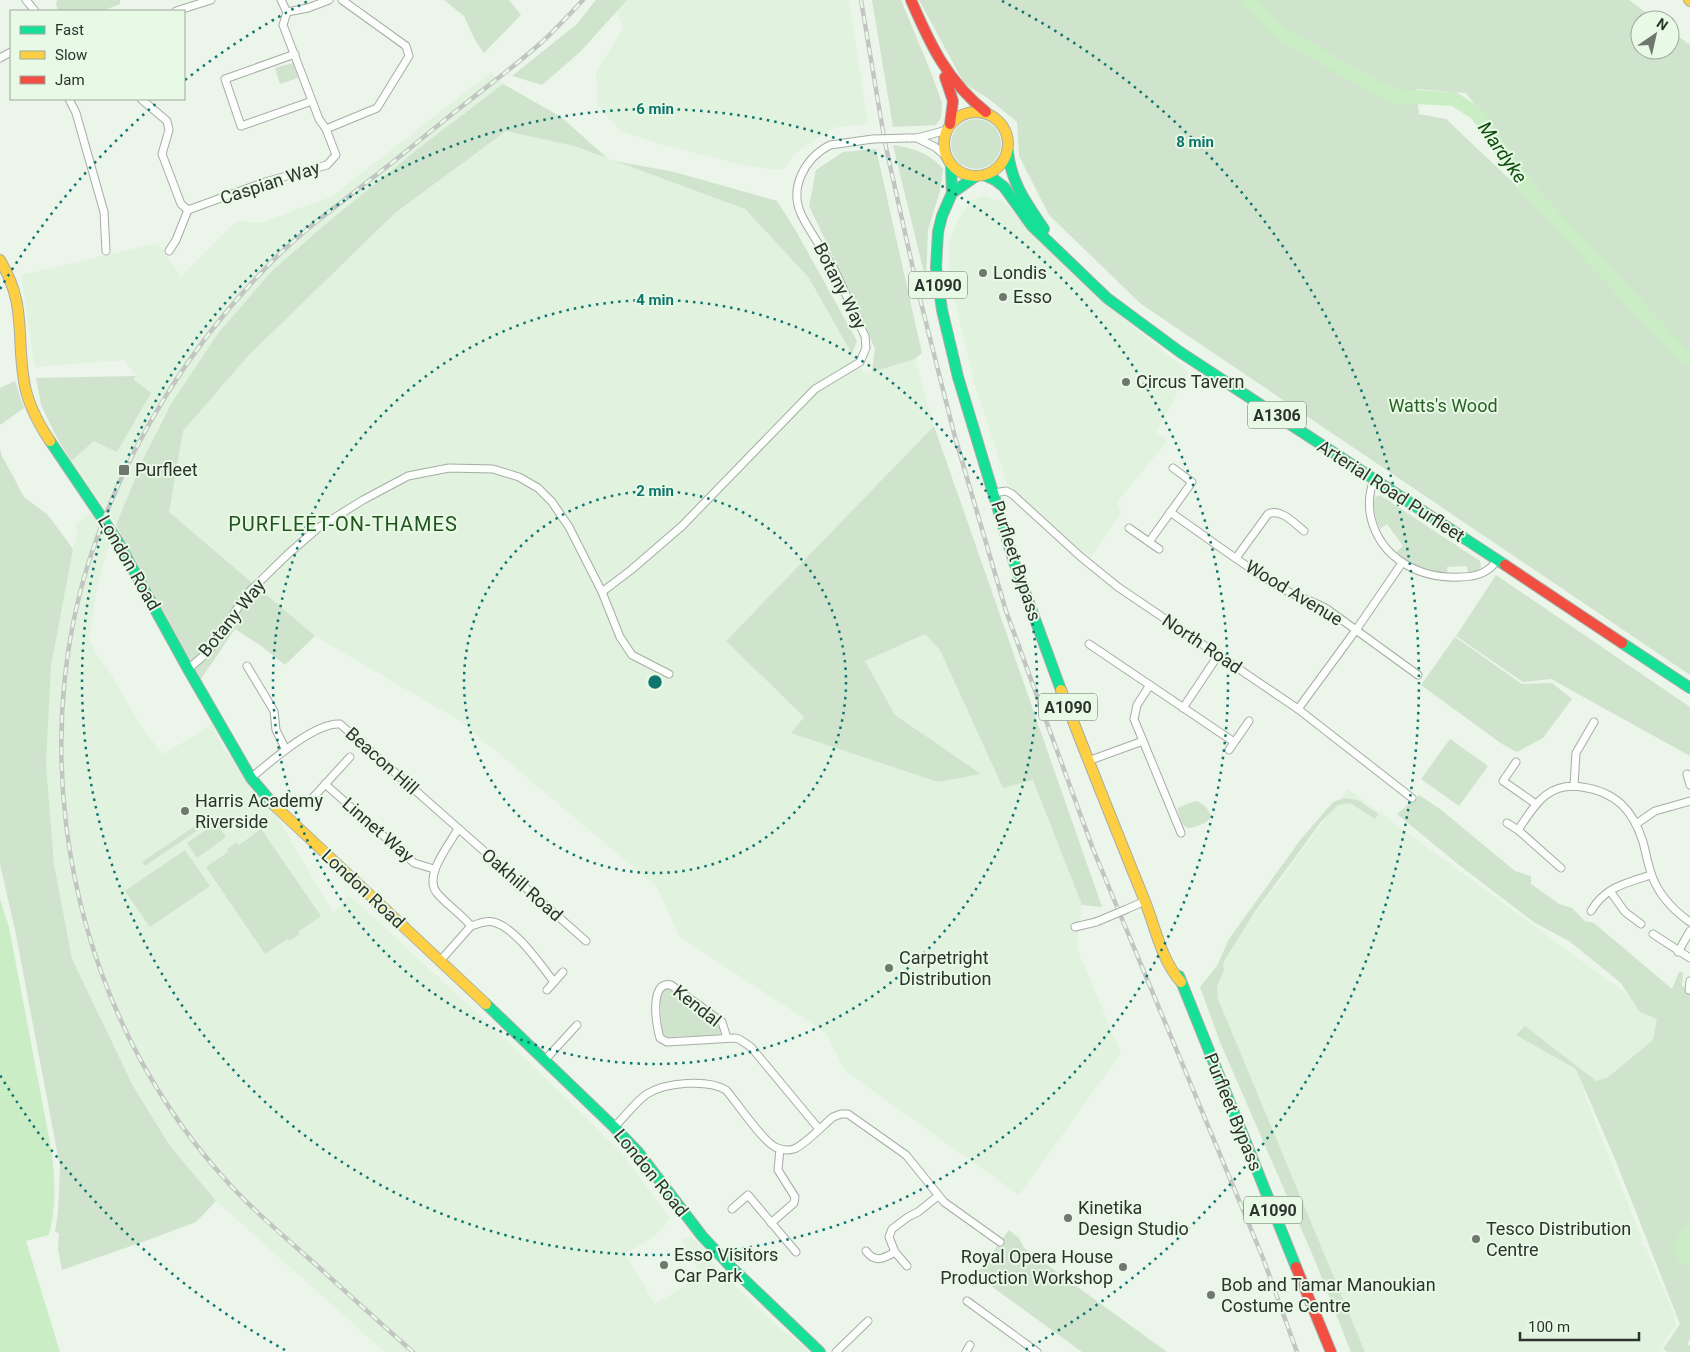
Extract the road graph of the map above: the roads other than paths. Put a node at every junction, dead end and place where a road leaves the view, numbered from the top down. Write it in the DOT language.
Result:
graph roads {
  1 [pos="26,0"];
  2 [pos="211,0"];
  3 [pos="281,0"];
  4 [pos="329,0"];
  5 [pos="342,0"];
  6 [pos="911,0"];
  7 [pos="34,10"];
  8 [pos="179,10"];
  9 [pos="287,12"];
  10 [pos="295,54"];
  11 [pos="939,61"];
  12 [pos="70,100"];
  13 [pos="142,100"];
  14 [pos="312,101"];
  15 [pos="986,112"];
  16 [pos="949,127"];
  17 [pos="326,130"];
  18 [pos="917,138"];
  19 [pos="1008,150"];
  20 [pos="949,160"];
  21 [pos="980,176"];
  22 [pos="952,193"];
  23 [pos="188,210"];
  24 [pos="1054,246"];
  25 [pos="106,251"];
  26 [pos="169,251"];
  27 [pos="0,260"];
  28 [pos="1173,468"];
  29 [pos="1374,480"];
  30 [pos="994,493"];
  31 [pos="1170,512"];
  32 [pos="1129,528"];
  33 [pos="1304,530"];
  34 [pos="1149,542"];
  35 [pos="1159,549"];
  36 [pos="1236,558"];
  37 [pos="1497,560"];
  38 [pos="1402,563"];
  39 [pos="602,592"];
  40 [pos="1356,630"];
  41 [pos="1088,644"];
  42 [pos="1219,654"];
  43 [pos="247,666"];
  44 [pos="188,669"];
  45 [pos="669,674"];
  46 [pos="1418,675"];
  47 [pos="1150,685"];
  48 [pos="1690,688"];
  49 [pos="1183,708"];
  50 [pos="1298,709"];
  51 [pos="1249,721"];
  52 [pos="1594,722"];
  53 [pos="1143,741"];
  54 [pos="1234,742"];
  55 [pos="286,748"];
  56 [pos="1229,750"];
  57 [pos="350,757"];
  58 [pos="1088,761"];
  59 [pos="1516,762"];
  60 [pos="1687,774"];
  61 [pos="251,778"];
  62 [pos="325,784"];
  63 [pos="1690,785"];
  64 [pos="1574,786"];
  65 [pos="1412,798"];
  66 [pos="1690,801"];
  67 [pos="308,803"];
  68 [pos="1536,804"];
  69 [pos="1507,823"];
  70 [pos="1636,824"];
  71 [pos="458,829"];
  72 [pos="1518,830"];
  73 [pos="1181,833"];
  74 [pos="1561,868"];
  75 [pos="434,869"];
  76 [pos="1651,875"];
  77 [pos="1610,891"];
  78 [pos="1145,901"];
  79 [pos="1591,911"];
  80 [pos="1690,922"];
  81 [pos="1641,924"];
  82 [pos="470,926"];
  83 [pos="1075,927"];
  84 [pos="1690,931"];
  85 [pos="1653,934"];
  86 [pos="586,941"];
  87 [pos="1678,952"];
  88 [pos="1690,958"];
  89 [pos="440,961"];
  90 [pos="563,972"];
  91 [pos="1690,980"];
  92 [pos="554,982"];
  93 [pos="547,990"];
  94 [pos="1689,990"];
  95 [pos="577,1025"];
  96 [pos="727,1038"];
  97 [pos="545,1060"];
  98 [pos="614,1127"];
  99 [pos="818,1129"];
  100 [pos="780,1149"];
  101 [pos="938,1196"];
  102 [pos="732,1209"];
  103 [pos="771,1223"];
  104 [pos="1000,1242"];
  105 [pos="796,1252"];
  106 [pos="866,1252"];
  107 [pos="894,1252"];
  108 [pos="907,1266"];
  109 [pos="967,1301"];
  110 [pos="868,1321"];
  111 [pos="820,1352"];
  112 [pos="836,1352"];
  113 [pos="1037,1352"];
  114 [pos="1331,1352"];
  1 -- 7 [label="street"];
  2 -- 8 [label="street"];
  3 -- 9 [label="street"];
  4 -- 9 [label="street"];
  5 -- 17 [label="street"];
  6 -- 11 [label="main road"];
  9 -- 10 [label="street"];
  10 -- 14 [label="street"];
  10 -- 14 [label="street"];
  11 -- 15 [label="main road"];
  11 -- 16 [label="main road"];
  12 -- 25 [label="street"];
  13 -- 23 [label="street"];
  14 -- 17 [label="street"];
  15 -- 16 [label="main road"];
  15 -- 19 [label="main road"];
  16 -- 18 [label="street, Botany Way"];
  16 -- 20 [label="main road"];
  17 -- 23 [label="street, Caspian Way"];
  18 -- 20 [label="street, Botany Way"];
  18 -- 39 [label="street, Botany Way, bridge"];
  19 -- 21 [label="main road"];
  19 -- 24 [label="main road, Arterial Road Purfleet / A1306"];
  20 -- 21 [label="main road"];
  20 -- 22 [label="main road, Purfleet Bypass / A1090"];
  21 -- 22 [label="main road"];
  21 -- 24 [label="main road, Arterial Road Purfleet / A1306"];
  22 -- 30 [label="main road, Purfleet Bypass / A1090"];
  23 -- 26 [label="street"];
  24 -- 29 [label="main road, Arterial Road Purfleet / A1306"];
  27 -- 44 [label="main road, London Road"];
  28 -- 31 [label="street"];
  29 -- 37 [label="main road, Arterial Road Purfleet / A1306"];
  29 -- 38 [label="street"];
  30 -- 42 [label="street, North Road"];
  30 -- 58 [label="main road, Purfleet Bypass / A1090"];
  31 -- 34 [label="street"];
  31 -- 36 [label="street, Wood Avenue"];
  32 -- 34 [label="street"];
  33 -- 36 [label="street"];
  34 -- 35 [label="street"];
  36 -- 40 [label="street, Wood Avenue"];
  37 -- 38 [label="street"];
  37 -- 48 [label="main road, Arterial Road Purfleet / A1306"];
  38 -- 40 [label="street"];
  39 -- 44 [label="street, Botany Way"];
  39 -- 45 [label="street, Botany Way"];
  40 -- 46 [label="street, Wood Avenue"];
  40 -- 50 [label="street"];
  41 -- 47 [label="street"];
  42 -- 49 [label="street"];
  42 -- 50 [label="street, North Road"];
  43 -- 55 [label="street"];
  44 -- 61 [label="main road, London Road"];
  47 -- 49 [label="street"];
  47 -- 53 [label="street"];
  49 -- 54 [label="street"];
  50 -- 65 [label="street, North Road"];
  51 -- 54 [label="street"];
  52 -- 64 [label="street"];
  53 -- 58 [label="street"];
  53 -- 73 [label="street"];
  54 -- 56 [label="street"];
  55 -- 61 [label="street, Beacon Hill"];
  55 -- 71 [label="street, Beacon Hill"];
  57 -- 62 [label="street, Linnet Way"];
  58 -- 78 [label="main road, Purfleet Bypass / A1090"];
  59 -- 68 [label="street"];
  60 -- 63 [label="street"];
  61 -- 89 [label="main road, London Road"];
  62 -- 67 [label="street, Linnet Way"];
  62 -- 75 [label="street, Linnet Way"];
  64 -- 68 [label="street"];
  64 -- 70 [label="street"];
  66 -- 70 [label="street"];
  68 -- 72 [label="street"];
  69 -- 72 [label="street"];
  70 -- 76 [label="street"];
  71 -- 75 [label="street, Linnet Way"];
  71 -- 86 [label="street, Oakhill Road"];
  72 -- 74 [label="street"];
  75 -- 82 [label="street, Linnet Way"];
  76 -- 77 [label="street"];
  76 -- 80 [label="street"];
  77 -- 79 [label="street"];
  77 -- 81 [label="street"];
  78 -- 83 [label="street, bridge"];
  78 -- 114 [label="main road, Purfleet Bypass / A1090"];
  82 -- 89 [label="street"];
  82 -- 92 [label="street"];
  84 -- 87 [label="street"];
  85 -- 87 [label="street"];
  87 -- 88 [label="street"];
  89 -- 97 [label="main road, London Road"];
  90 -- 92 [label="street"];
  91 -- 94 [label="street"];
  92 -- 93 [label="street"];
  95 -- 97 [label="street"];
  96 -- 96 [label="street, Kendal"];
  96 -- 99 [label="street, Kendal"];
  97 -- 98 [label="main road, London Road"];
  98 -- 100 [label="street"];
  98 -- 111 [label="main road, London Road"];
  99 -- 100 [label="street"];
  99 -- 101 [label="street"];
  100 -- 103 [label="street"];
  101 -- 104 [label="street"];
  101 -- 107 [label="street"];
  102 -- 103 [label="street"];
  103 -- 105 [label="street"];
  106 -- 107 [label="street"];
  107 -- 108 [label="street"];
  109 -- 113 [label="street"];
  110 -- 112 [label="street"];
}
